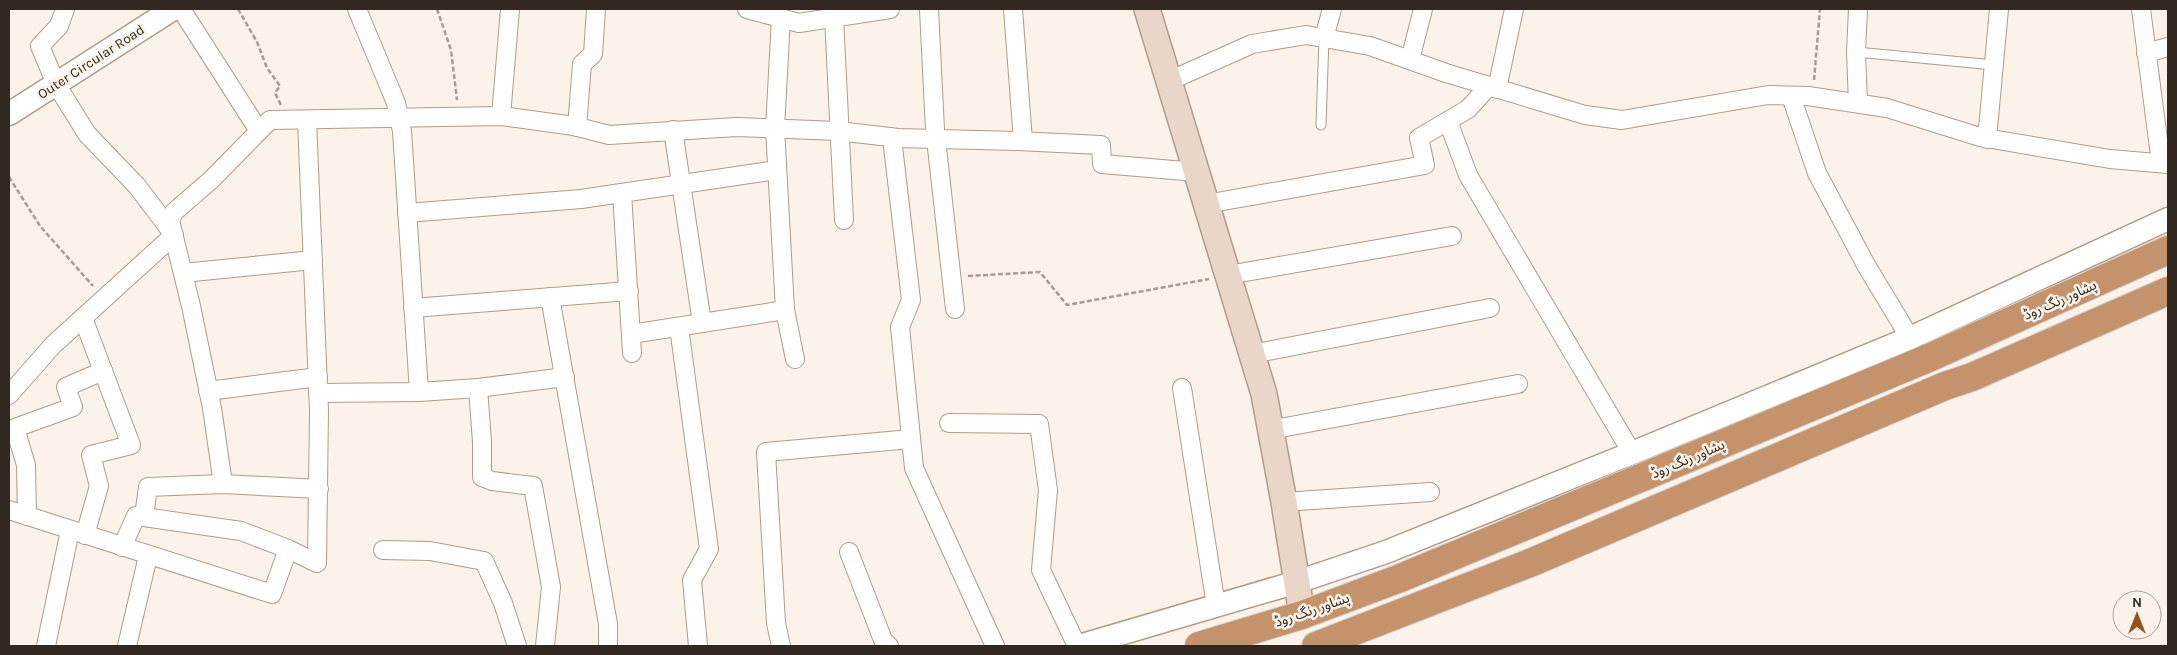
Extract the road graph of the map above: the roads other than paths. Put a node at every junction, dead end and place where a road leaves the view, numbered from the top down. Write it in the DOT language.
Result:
graph roads {
  1 [pos="65,9"];
  2 [pos="172,9"];
  3 [pos="181,9"];
  4 [pos="358,9"];
  5 [pos="510,9"];
  6 [pos="596,9"];
  7 [pos="890,9"];
  8 [pos="929,9"];
  9 [pos="1013,9"];
  10 [pos="1148,9"];
  11 [pos="1332,9"];
  12 [pos="1423,9"];
  13 [pos="1514,9"];
  14 [pos="1858,9"];
  15 [pos="1999,9"];
  16 [pos="2140,9"];
  17 [pos="754,10"];
  18 [pos="856,11"];
  19 [pos="834,17"];
  20 [pos="781,18"];
  21 [pos="1324,38"];
  22 [pos="2168,47"];
  23 [pos="1856,52"];
  24 [pos="2146,53"];
  25 [pos="1410,60"];
  26 [pos="1994,65"];
  27 [pos="1169,81"];
  28 [pos="56,84"];
  29 [pos="1493,87"];
  30 [pos="1791,96"];
  31 [pos="1858,103"];
  32 [pos="9,114"];
  33 [pos="501,116"];
  34 [pos="399,117"];
  35 [pos="307,120"];
  36 [pos="1448,121"];
  37 [pos="1322,125"];
  38 [pos="577,127"];
  39 [pos="775,128"];
  40 [pos="259,130"];
  41 [pos="673,130"];
  42 [pos="838,131"];
  43 [pos="892,138"];
  44 [pos="1988,138"];
  45 [pos="936,139"];
  46 [pos="1023,141"];
  47 [pos="2165,164"];
  48 [pos="777,170"];
  49 [pos="1196,172"];
  50 [pos="683,185"];
  51 [pos="622,193"];
  52 [pos="1206,204"];
  53 [pos="406,212"];
  54 [pos="2168,219"];
  55 [pos="844,220"];
  56 [pos="174,235"];
  57 [pos="1452,236"];
  58 [pos="2168,250"];
  59 [pos="313,260"];
  60 [pos="183,272"];
  61 [pos="1228,275"];
  62 [pos="629,291"];
  63 [pos="2168,291"];
  64 [pos="550,297"];
  65 [pos="413,308"];
  66 [pos="1490,308"];
  67 [pos="955,309"];
  68 [pos="785,310"];
  69 [pos="83,318"];
  70 [pos="702,323"];
  71 [pos="678,327"];
  72 [pos="631,334"];
  73 [pos="1910,338"];
  74 [pos="1958,346"];
  75 [pos="632,353"];
  76 [pos="1252,354"];
  77 [pos="1931,357"];
  78 [pos="795,359"];
  79 [pos="103,371"];
  80 [pos="564,377"];
  81 [pos="1972,377"];
  82 [pos="1518,384"];
  83 [pos="318,385"];
  84 [pos="1945,386"];
  85 [pos="478,388"];
  86 [pos="1182,388"];
  87 [pos="208,391"];
  88 [pos="419,392"];
  89 [pos="9,395"];
  90 [pos="949,422"];
  91 [pos="12,429"];
  92 [pos="1270,430"];
  93 [pos="911,439"];
  94 [pos="1632,454"];
  95 [pos="223,484"];
  96 [pos="319,489"];
  97 [pos="1430,492"];
  98 [pos="1284,502"];
  99 [pos="9,510"];
  100 [pos="27,516"];
  101 [pos="144,517"];
  102 [pos="78,532"];
  103 [pos="122,547"];
  104 [pos="288,549"];
  105 [pos="383,550"];
  106 [pos="849,552"];
  107 [pos="148,556"];
  108 [pos="1297,582"];
  109 [pos="1216,606"];
  110 [pos="1302,614"];
  111 [pos="46,646"];
  112 [pos="127,646"];
  113 [pos="517,646"];
  114 [pos="544,646"];
  115 [pos="608,646"];
  116 [pos="698,646"];
  117 [pos="781,646"];
  118 [pos="889,646"];
  119 [pos="995,646"];
  120 [pos="1078,646"];
  121 [pos="1198,646"];
  122 [pos="1316,646"];
  1 -- 28 [label="street"];
  2 -- 28 [label="street, Outer Circular Road"];
  3 -- 40 [label="street"];
  4 -- 34 [label="street"];
  5 -- 33 [label="street"];
  6 -- 38 [label="street"];
  7 -- 18 [label="street"];
  8 -- 45 [label="street"];
  9 -- 46 [label="street"];
  10 -- 27 [label="main road"];
  11 -- 21 [label="street"];
  12 -- 25 [label="street"];
  13 -- 29 [label="street"];
  14 -- 23 [label="street"];
  15 -- 26 [label="street"];
  16 -- 24 [label="street"];
  17 -- 20 [label="street"];
  18 -- 19 [label="street"];
  19 -- 20 [label="street"];
  19 -- 42 [label="street"];
  20 -- 39 [label="street"];
  21 -- 25 [label="street"];
  21 -- 27 [label="street"];
  21 -- 37 [label="lane"];
  22 -- 24 [label="street"];
  23 -- 26 [label="lane"];
  23 -- 31 [label="street"];
  24 -- 47 [label="street"];
  25 -- 29 [label="street"];
  26 -- 44 [label="street"];
  27 -- 49 [label="main road"];
  28 -- 32 [label="street, Outer Circular Road"];
  28 -- 56 [label="street"];
  29 -- 30 [label="street"];
  29 -- 36 [label="street"];
  30 -- 31 [label="street"];
  30 -- 73 [label="street"];
  31 -- 44 [label="street"];
  33 -- 34 [label="street"];
  33 -- 38 [label="street"];
  34 -- 35 [label="street"];
  34 -- 53 [label="street"];
  35 -- 40 [label="street"];
  35 -- 59 [label="street"];
  36 -- 52 [label="street"];
  36 -- 94 [label="street"];
  38 -- 41 [label="street"];
  39 -- 41 [label="street"];
  39 -- 42 [label="street"];
  39 -- 48 [label="street"];
  40 -- 56 [label="street"];
  41 -- 50 [label="street"];
  42 -- 43 [label="street"];
  42 -- 55 [label="street"];
  43 -- 45 [label="street"];
  43 -- 93 [label="street"];
  44 -- 47 [label="street"];
  45 -- 46 [label="street"];
  45 -- 67 [label="street"];
  46 -- 49 [label="street"];
  48 -- 50 [label="street"];
  48 -- 68 [label="street"];
  49 -- 52 [label="main road"];
  50 -- 51 [label="street"];
  50 -- 70 [label="street"];
  51 -- 53 [label="street"];
  51 -- 62 [label="street"];
  52 -- 61 [label="main road"];
  53 -- 65 [label="street"];
  54 -- 73 [label="street"];
  56 -- 60 [label="street"];
  56 -- 69 [label="street"];
  57 -- 61 [label="street"];
  58 -- 74 [label="highway, پشاور رنگ روڈ"];
  59 -- 60 [label="street"];
  59 -- 83 [label="street"];
  60 -- 87 [label="street"];
  61 -- 76 [label="main road"];
  62 -- 64 [label="street"];
  62 -- 72 [label="street"];
  63 -- 81 [label="highway"];
  64 -- 65 [label="street"];
  64 -- 80 [label="street"];
  65 -- 88 [label="street"];
  66 -- 76 [label="street"];
  68 -- 70 [label="street"];
  68 -- 78 [label="street"];
  69 -- 79 [label="street"];
  69 -- 89 [label="street"];
  70 -- 71 [label="street"];
  71 -- 72 [label="street"];
  71 -- 116 [label="street"];
  72 -- 75 [label="street"];
  73 -- 94 [label="street"];
  74 -- 77 [label="highway, پشاور رنگ روڈ"];
  74 -- 81 [label="highway"];
  76 -- 92 [label="main road"];
  77 -- 84 [label="highway"];
  77 -- 110 [label="highway, پشاور رنگ روڈ"];
  79 -- 91 [label="street"];
  79 -- 102 [label="street"];
  80 -- 85 [label="street"];
  80 -- 115 [label="street"];
  81 -- 84 [label="highway"];
  82 -- 92 [label="street"];
  83 -- 87 [label="street"];
  83 -- 88 [label="street"];
  83 -- 96 [label="street"];
  84 -- 122 [label="highway"];
  85 -- 88 [label="street"];
  85 -- 114 [label="street"];
  86 -- 109 [label="street"];
  87 -- 95 [label="street"];
  90 -- 120 [label="street"];
  91 -- 100 [label="street"];
  92 -- 98 [label="main road"];
  93 -- 117 [label="street"];
  93 -- 119 [label="street"];
  94 -- 108 [label="street"];
  95 -- 96 [label="street"];
  95 -- 101 [label="street"];
  96 -- 104 [label="street"];
  97 -- 98 [label="street"];
  98 -- 108 [label="main road"];
  99 -- 100 [label="street"];
  100 -- 102 [label="street"];
  101 -- 103 [label="street"];
  101 -- 104 [label="street"];
  102 -- 103 [label="street"];
  102 -- 111 [label="street"];
  103 -- 107 [label="street"];
  104 -- 107 [label="street"];
  105 -- 113 [label="street"];
  106 -- 118 [label="street"];
  107 -- 112 [label="street"];
  108 -- 109 [label="street"];
  108 -- 110 [label="main road"];
  109 -- 120 [label="street"];
  110 -- 121 [label="highway, پشاور رنگ روڈ"];
}
